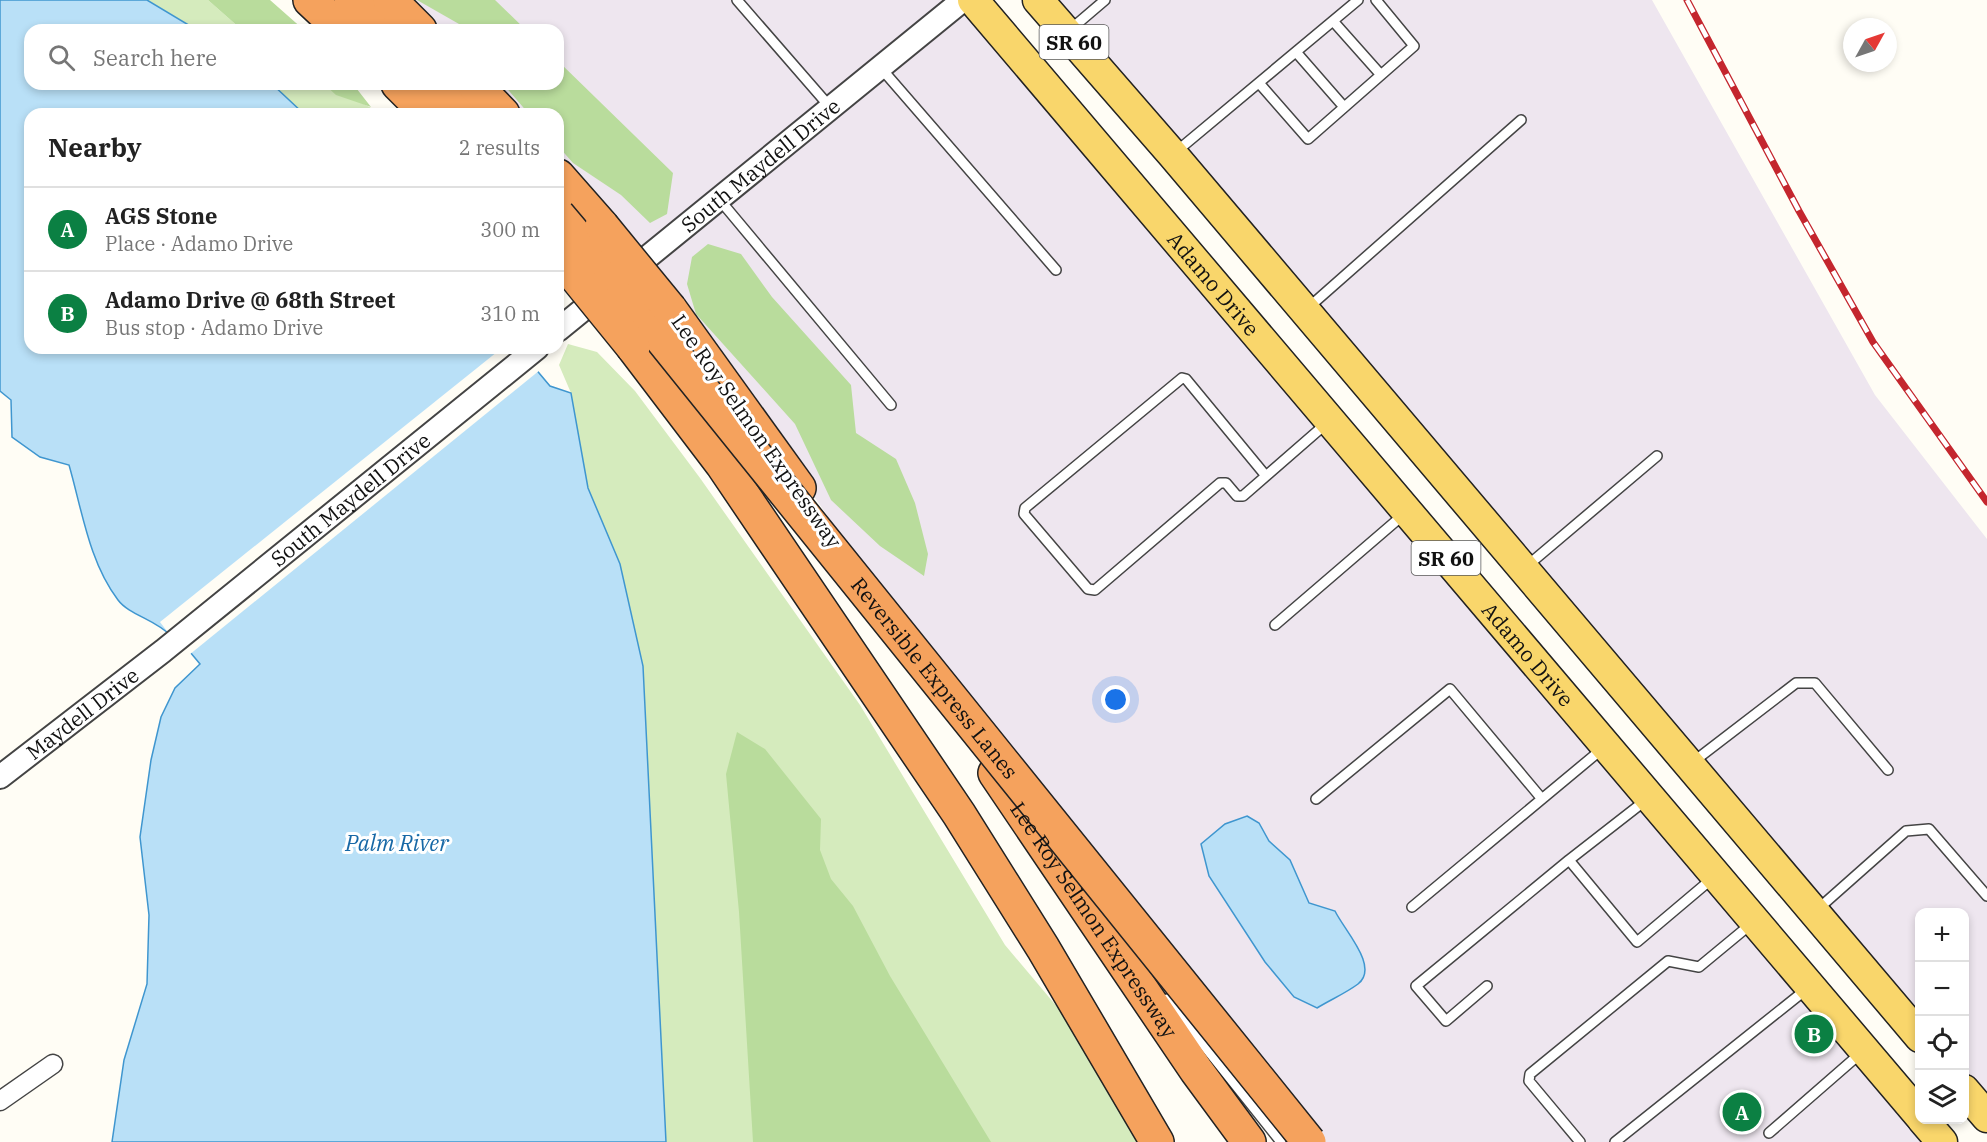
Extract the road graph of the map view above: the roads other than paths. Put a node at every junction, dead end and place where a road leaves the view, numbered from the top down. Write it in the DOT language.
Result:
graph roads {
  1 [pos="310,0"];
  2 [pos="351,0"];
  3 [pos="390,0"];
  4 [pos="737,0"];
  5 [pos="963,0"];
  6 [pos="973,0"];
  7 [pos="1038,0"];
  8 [pos="1106,0"];
  9 [pos="1358,0"];
  10 [pos="1376,0"];
  11 [pos="1333,21"];
  12 [pos="336,24"];
  13 [pos="376,24"];
  14 [pos="414,24"];
  15 [pos="1066,33"];
  16 [pos="1296,52"];
  17 [pos="880,67"];
  18 [pos="1381,75"];
  19 [pos="1259,84"];
  20 [pos="404,90"];
  21 [pos="442,90"];
  22 [pos="480,90"];
  23 [pos="831,107"];
  24 [pos="1344,107"];
  25 [pos="422,108"];
  26 [pos="460,108"];
  27 [pos="497,108"];
  28 [pos="1521,120"];
  29 [pos="1173,155"];
  30 [pos="564,183"];
  31 [pos="719,199"];
  32 [pos="564,222"];
  33 [pos="564,263"];
  34 [pos="1056,270"];
  35 [pos="1304,312"];
  36 [pos="564,325"];
  37 [pos="530,354"];
  38 [pos="1345,361"];
  39 [pos="1307,393"];
  40 [pos="891,405"];
  41 [pos="1330,421"];
  42 [pos="1657,456"];
  43 [pos="1266,476"];
  44 [pos="1408,512"];
  45 [pos="1523,570"];
  46 [pos="1275,625"];
  47 [pos="163,651"];
  48 [pos="1606,745"];
  49 [pos="1689,765"];
  50 [pos="1888,771"];
  51 [pos="0,777"];
  52 [pos="1650,797"];
  53 [pos="1316,799"];
  54 [pos="1542,799"];
  55 [pos="1569,860"];
  56 [pos="1059,867"];
  57 [pos="1716,875"];
  58 [pos="1987,896"];
  59 [pos="1412,907"];
  60 [pos="1814,912"];
  61 [pos="1106,917"];
  62 [pos="1755,921"];
  63 [pos="1487,986"];
  64 [pos="1810,987"];
  65 [pos="1162,992"];
  66 [pos="1915,1031"];
  67 [pos="1864,1050"];
  68 [pos="53,1064"];
  69 [pos="1969,1095"];
  70 [pos="0,1101"];
  71 [pos="1987,1117"];
  72 [pos="1928,1129"];
  73 [pos="1769,1133"];
  74 [pos="1157,1142"];
  75 [pos="1248,1142"];
  76 [pos="1281,1142"];
  77 [pos="1309,1142"];
  78 [pos="1580,1142"];
  79 [pos="1615,1142"];
  1 -- 12 [label="highway"];
  2 -- 13 [label="highway"];
  3 -- 14 [label="highway"];
  4 -- 23 [label="lane"];
  5 -- 17 [label="street, South Maydell Drive"];
  6 -- 39 [label="main road, Adamo Drive / SR 60"];
  7 -- 15 [label="main road, SR 60"];
  8 -- 15 [label="lane"];
  9 -- 11 [label="lane"];
  10 -- 18 [label="lane"];
  11 -- 16 [label="lane"];
  11 -- 18 [label="lane"];
  15 -- 29 [label="main road, SR 60"];
  16 -- 19 [label="lane"];
  16 -- 24 [label="lane"];
  17 -- 23 [label="street, South Maydell Drive"];
  17 -- 34 [label="lane"];
  18 -- 24 [label="lane"];
  19 -- 24 [label="lane"];
  19 -- 29 [label="lane"];
  20 -- 25 [label="highway"];
  21 -- 26 [label="highway"];
  22 -- 27 [label="highway"];
  23 -- 31 [label="street, South Maydell Drive"];
  28 -- 35 [label="lane"];
  29 -- 35 [label="main road, SR 60"];
  30 -- 56 [label="highway, Lee Roy Selmon Expressway, bridge"];
  31 -- 36 [label="street, South Maydell Drive"];
  31 -- 40 [label="lane"];
  32 -- 77 [label="highway, Reversible Express Lanes, bridge"];
  33 -- 74 [label="highway, bridge"];
  35 -- 38 [label="main road, SR 60"];
  37 -- 47 [label="street, South Maydell Drive"];
  38 -- 39 [label="main road"];
  38 -- 45 [label="main road, SR 60"];
  39 -- 41 [label="main road, Adamo Drive / SR 60"];
  41 -- 43 [label="lane"];
  41 -- 44 [label="main road, Adamo Drive / SR 60"];
  42 -- 45 [label="lane"];
  43 -- 43 [label="lane"];
  44 -- 46 [label="lane"];
  44 -- 48 [label="main road, Adamo Drive / SR 60"];
  45 -- 49 [label="main road, SR 60"];
  47 -- 51 [label="street, Maydell Drive"];
  48 -- 52 [label="main road, Adamo Drive / SR 60"];
  48 -- 54 [label="lane"];
  49 -- 50 [label="lane"];
  49 -- 52 [label="main road"];
  49 -- 60 [label="main road, SR 60"];
  52 -- 55 [label="lane"];
  52 -- 57 [label="main road, Adamo Drive / SR 60"];
  53 -- 54 [label="lane"];
  54 -- 59 [label="lane"];
  55 -- 57 [label="lane"];
  55 -- 63 [label="lane"];
  56 -- 61 [label="lane"];
  56 -- 75 [label="highway, Lee Roy Selmon Expressway"];
  57 -- 62 [label="main road, Adamo Drive / SR 60"];
  58 -- 60 [label="lane"];
  60 -- 66 [label="main road, SR 60"];
  62 -- 64 [label="main road, Adamo Drive / SR 60"];
  62 -- 78 [label="lane"];
  64 -- 67 [label="main road, Adamo Drive / SR 60"];
  64 -- 79 [label="lane"];
  65 -- 76 [label="lane"];
  67 -- 72 [label="main road, Adamo Drive / SR 60"];
  67 -- 73 [label="lane"];
  68 -- 70 [label="street"];
  69 -- 71 [label="main road"];
}
